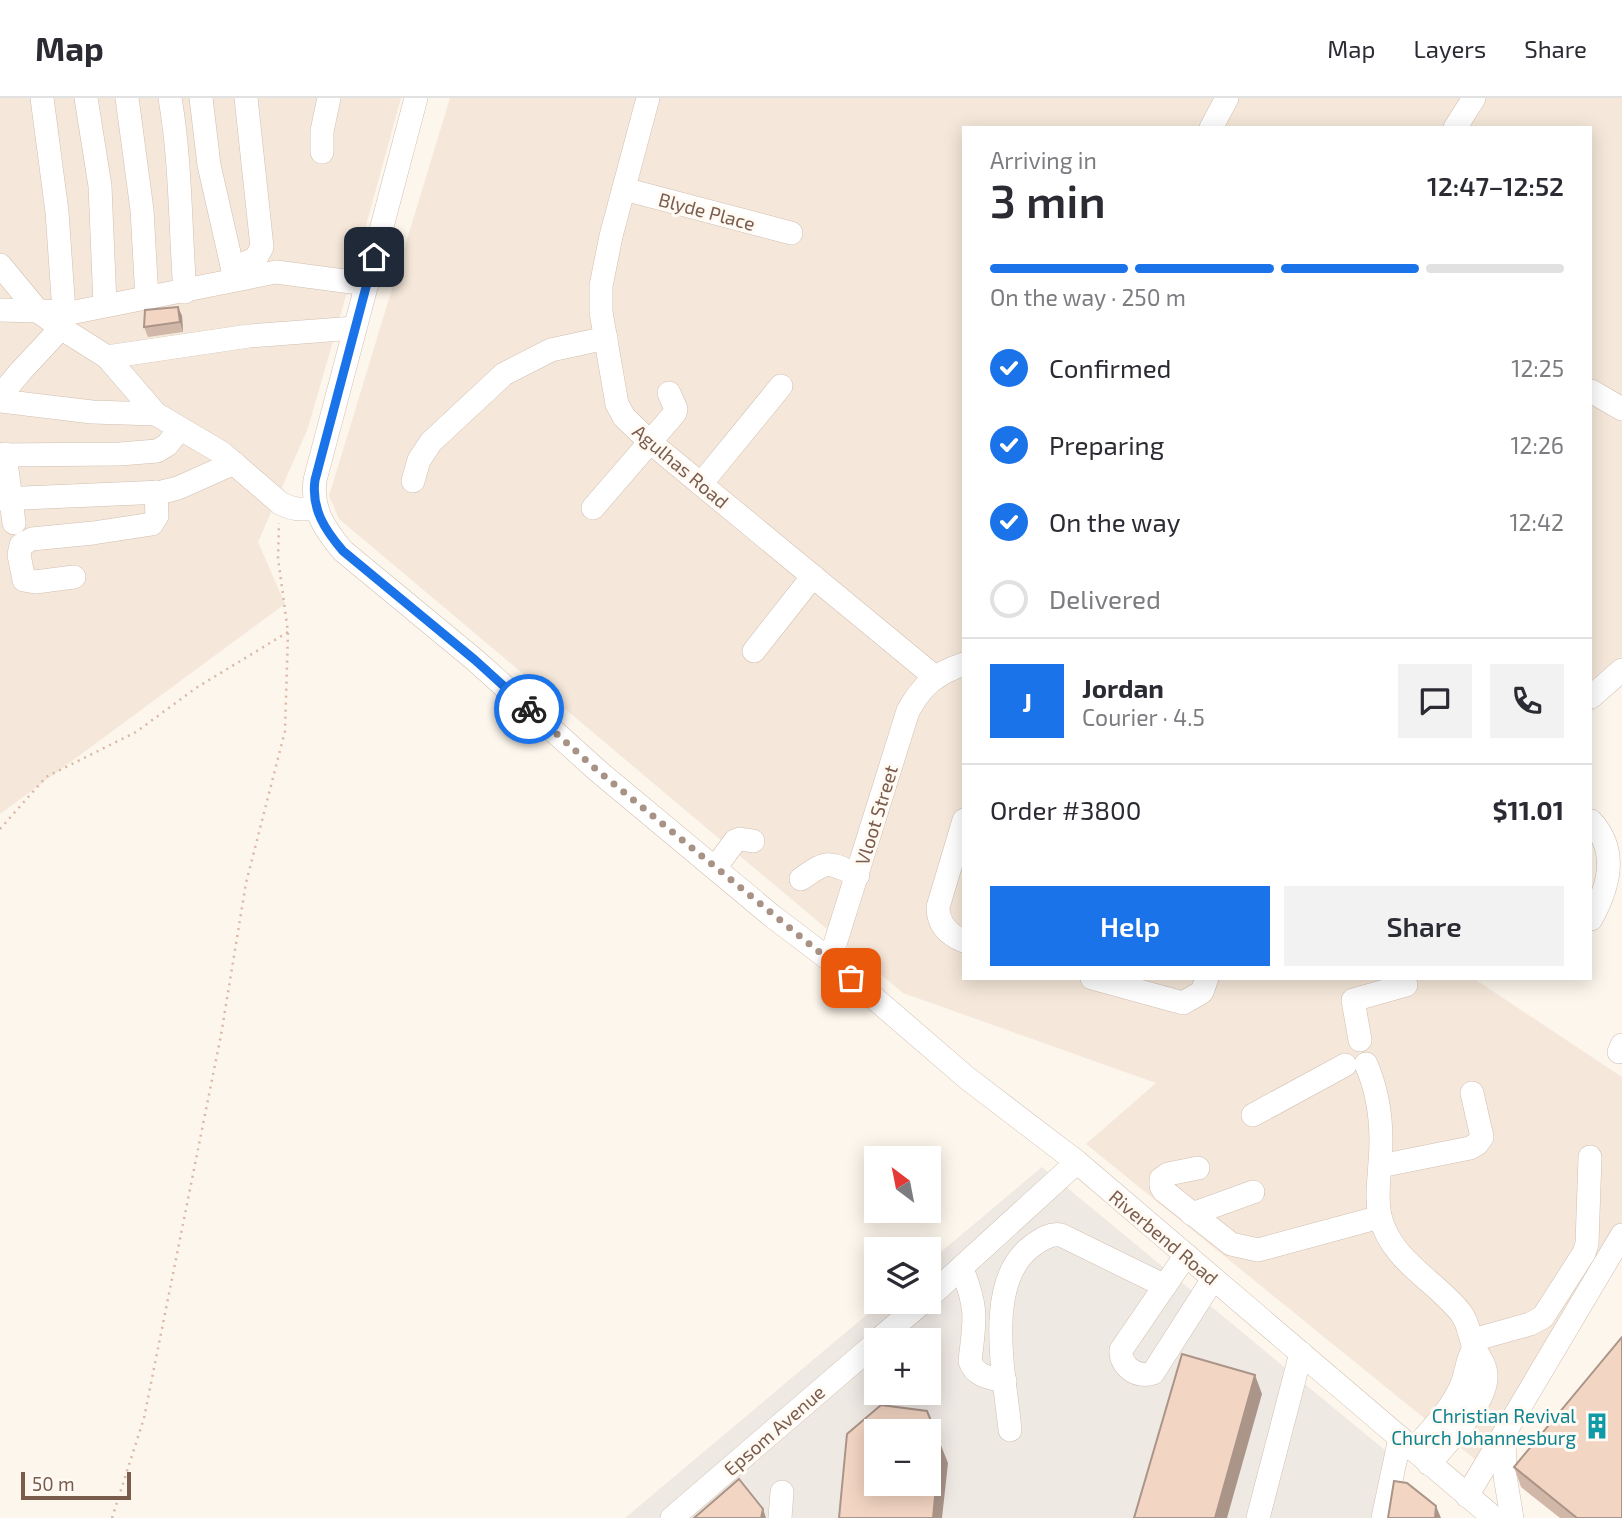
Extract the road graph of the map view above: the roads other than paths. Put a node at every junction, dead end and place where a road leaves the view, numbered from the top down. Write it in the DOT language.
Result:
graph roads {
  1 [pos="42,98"];
  2 [pos="86,98"];
  3 [pos="127,98"];
  4 [pos="170,98"];
  5 [pos="201,98"];
  6 [pos="246,98"];
  7 [pos="329,98"];
  8 [pos="416,98"];
  9 [pos="648,98"];
  10 [pos="1227,98"];
  11 [pos="1474,98"];
  12 [pos="1212,126"];
  13 [pos="1456,126"];
  14 [pos="322,152"];
  15 [pos="624,189"];
  16 [pos="791,233"];
  17 [pos="0,265"];
  18 [pos="234,274"];
  19 [pos="367,284"];
  20 [pos="185,292"];
  21 [pos="148,299"];
  22 [pos="105,305"];
  23 [pos="0,310"];
  24 [pos="38,311"];
  25 [pos="62,320"];
  26 [pos="355,328"];
  27 [pos="606,338"];
  28 [pos="107,357"];
  29 [pos="781,386"];
  30 [pos="1592,392"];
  31 [pos="669,393"];
  32 [pos="0,399"];
  33 [pos="1622,409"];
  34 [pos="156,414"];
  35 [pos="180,429"];
  36 [pos="650,442"];
  37 [pos="2,454"];
  38 [pos="234,463"];
  39 [pos="413,481"];
  40 [pos="701,484"];
  41 [pos="156,492"];
  42 [pos="5,499"];
  43 [pos="316,508"];
  44 [pos="593,508"];
  45 [pos="14,523"];
  46 [pos="813,576"];
  47 [pos="74,577"];
  48 [pos="754,652"];
  49 [pos="962,665"];
  50 [pos="1622,670"];
  51 [pos="935,677"];
  52 [pos="1592,696"];
  53 [pos="1592,822"];
  54 [pos="962,827"];
  55 [pos="753,841"];
  56 [pos="715,868"];
  57 [pos="1616,868"];
  58 [pos="858,874"];
  59 [pos="801,879"];
  60 [pos="1592,917"];
  61 [pos="962,940"];
  62 [pos="830,960"];
  63 [pos="1099,980"];
  64 [pos="1206,980"];
  65 [pos="1406,985"];
  66 [pos="1355,1065"];
  67 [pos="1472,1093"];
  68 [pos="1253,1115"];
  69 [pos="1590,1157"];
  70 [pos="1077,1162"];
  71 [pos="1380,1166"];
  72 [pos="1199,1168"];
  73 [pos="1252,1192"];
  74 [pos="1192,1214"];
  75 [pos="1380,1217"];
  76 [pos="1622,1235"];
  77 [pos="1186,1255"];
  78 [pos="961,1269"];
  79 [pos="1213,1279"];
  80 [pos="941,1286"];
  81 [pos="1165,1286"];
  82 [pos="909,1314"];
  83 [pos="893,1328"];
  84 [pos="1474,1344"];
  85 [pos="864,1353"];
  86 [pos="1301,1353"];
  87 [pos="1005,1381"];
  88 [pos="1010,1430"];
  89 [pos="1504,1434"];
  90 [pos="1414,1451"];
  91 [pos="782,1492"];
  92 [pos="1467,1496"];
  93 [pos="672,1518"];
  94 [pos="780,1518"];
  95 [pos="1258,1518"];
  96 [pos="1383,1518"];
  97 [pos="1494,1518"];
  98 [pos="1512,1518"];
  1 -- 25 [label="street"];
  2 -- 22 [label="street"];
  3 -- 21 [label="street"];
  4 -- 20 [label="street"];
  5 -- 18 [label="street"];
  6 -- 18 [label="street"];
  7 -- 14 [label="street"];
  8 -- 19 [label="street"];
  9 -- 15 [label="street, Agulhas Road"];
  10 -- 12 [label="street"];
  11 -- 13 [label="street"];
  15 -- 16 [label="street, Blyde Place"];
  15 -- 27 [label="street, Agulhas Road"];
  17 -- 24 [label="street"];
  18 -- 19 [label="street"];
  18 -- 20 [label="street"];
  19 -- 26 [label="street"];
  20 -- 21 [label="street"];
  21 -- 22 [label="street"];
  22 -- 25 [label="street"];
  23 -- 24 [label="street"];
  24 -- 25 [label="street"];
  25 -- 28 [label="street"];
  25 -- 32 [label="street"];
  26 -- 28 [label="street"];
  26 -- 43 [label="street"];
  27 -- 36 [label="street, Agulhas Road"];
  27 -- 39 [label="street"];
  28 -- 34 [label="street"];
  29 -- 40 [label="street"];
  30 -- 33 [label="street"];
  31 -- 36 [label="street"];
  32 -- 34 [label="street"];
  34 -- 35 [label="street"];
  35 -- 37 [label="street"];
  35 -- 38 [label="street"];
  36 -- 40 [label="street, Agulhas Road"];
  36 -- 44 [label="street"];
  37 -- 42 [label="street"];
  38 -- 41 [label="street"];
  38 -- 43 [label="street"];
  40 -- 46 [label="street, Agulhas Road"];
  41 -- 42 [label="street"];
  41 -- 47 [label="street"];
  42 -- 45 [label="street"];
  43 -- 56 [label="street, Riverbend Road"];
  46 -- 48 [label="street"];
  46 -- 51 [label="street, Agulhas Road"];
  49 -- 51 [label="street"];
  50 -- 52 [label="street"];
  51 -- 58 [label="street, Vloot Street"];
  53 -- 57 [label="street"];
  54 -- 61 [label="street"];
  55 -- 56 [label="street"];
  56 -- 62 [label="street, Riverbend Road"];
  57 -- 60 [label="street"];
  58 -- 59 [label="street"];
  58 -- 62 [label="street, Vloot Street"];
  62 -- 70 [label="street, Riverbend Road"];
  63 -- 64 [label="street"];
  65 -- 66 [label="street"];
  66 -- 68 [label="street"];
  66 -- 71 [label="street"];
  67 -- 71 [label="street"];
  69 -- 84 [label="street"];
  70 -- 77 [label="street, Riverbend Road"];
  70 -- 78 [label="street"];
  71 -- 75 [label="street"];
  72 -- 74 [label="street"];
  73 -- 74 [label="street"];
  74 -- 75 [label="street"];
  75 -- 84 [label="street"];
  76 -- 89 [label="street"];
  77 -- 79 [label="street, Riverbend Road"];
  77 -- 81 [label="street"];
  78 -- 80 [label="street"];
  78 -- 87 [label="street"];
  79 -- 81 [label="street"];
  79 -- 86 [label="street, Riverbend Road"];
  81 -- 87 [label="street"];
  82 -- 83 [label="street, Epsom Avenue"];
  84 -- 90 [label="street"];
  85 -- 93 [label="street, Epsom Avenue"];
  86 -- 90 [label="street, Riverbend Road"];
  86 -- 95 [label="street"];
  87 -- 88 [label="street"];
  89 -- 92 [label="street"];
  89 -- 98 [label="street"];
  90 -- 92 [label="street, Riverbend Road"];
  90 -- 96 [label="street"];
  91 -- 94 [label="street"];
  92 -- 97 [label="street, Riverbend Road"];
}
